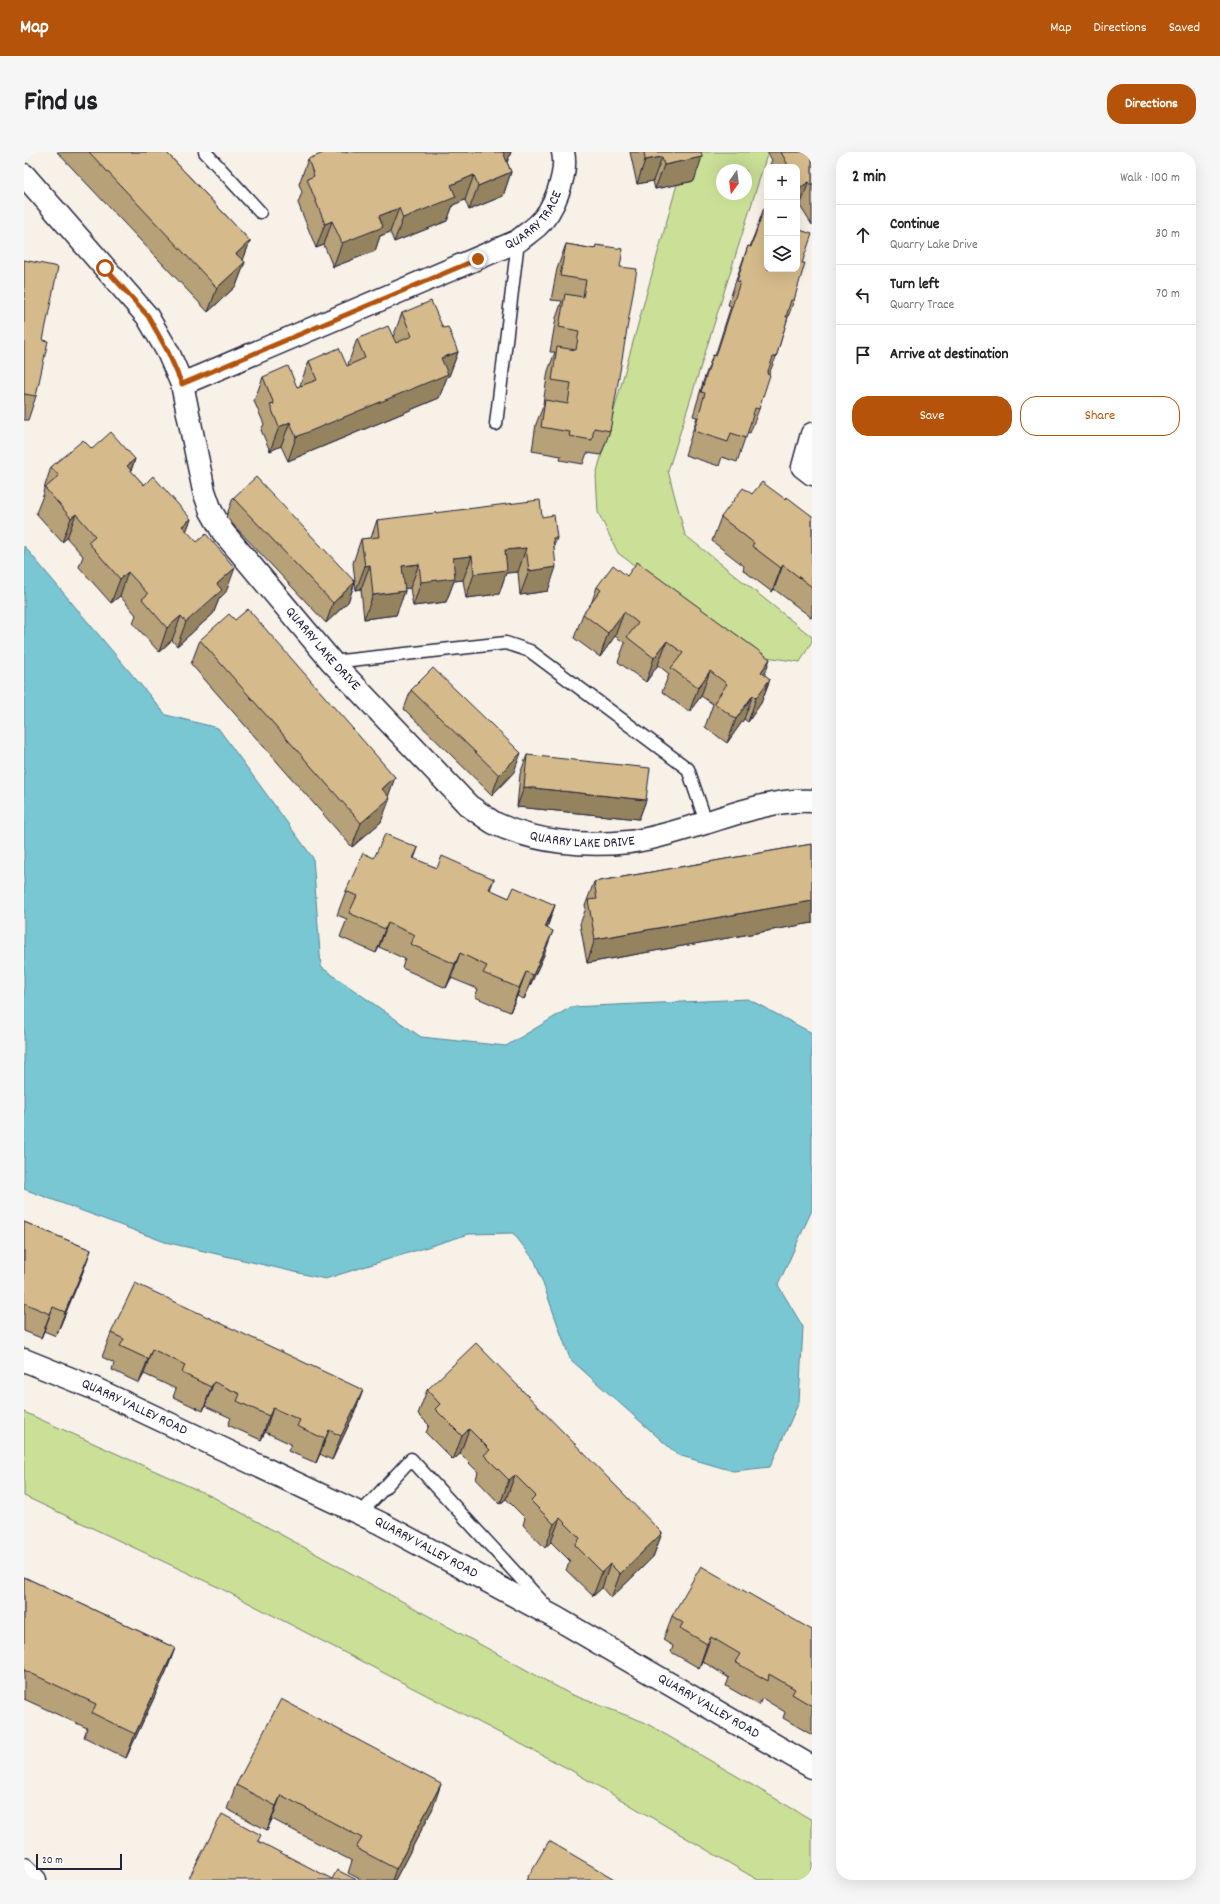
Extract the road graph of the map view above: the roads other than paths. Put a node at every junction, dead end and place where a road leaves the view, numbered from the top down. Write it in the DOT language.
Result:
graph roads {
  1 [pos="205,152"];
  2 [pos="563,152"];
  3 [pos="24,175"];
  4 [pos="260,212"];
  5 [pos="518,241"];
  6 [pos="182,384"];
  7 [pos="496,424"];
  8 [pos="812,434"];
  9 [pos="812,474"];
  10 [pos="332,662"];
  11 [pos="812,801"];
  12 [pos="706,822"];
  13 [pos="24,1360"];
  14 [pos="360,1514"];
  15 [pos="558,1619"];
  16 [pos="812,1767"];
  17 [pos="24,1869"];
  18 [pos="35,1880"];
  1 -- 4 [label="lane"];
  2 -- 5 [label="street, QUARRY TRACE"];
  3 -- 6 [label="street, QUARRY LAKE DRIVE"];
  5 -- 6 [label="street, QUARRY TRACE"];
  5 -- 7 [label="lane"];
  6 -- 10 [label="street, QUARRY LAKE DRIVE"];
  8 -- 9 [label="street"];
  10 -- 12 [label="street, QUARRY LAKE DRIVE"];
  10 -- 12 [label="lane"];
  11 -- 12 [label="street, QUARRY LAKE DRIVE"];
  13 -- 14 [label="street, QUARRY VALLEY ROAD"];
  14 -- 15 [label="street, QUARRY VALLEY ROAD"];
  14 -- 15 [label="lane"];
  15 -- 16 [label="street, QUARRY VALLEY ROAD"];
  17 -- 18 [label="street"];
}
